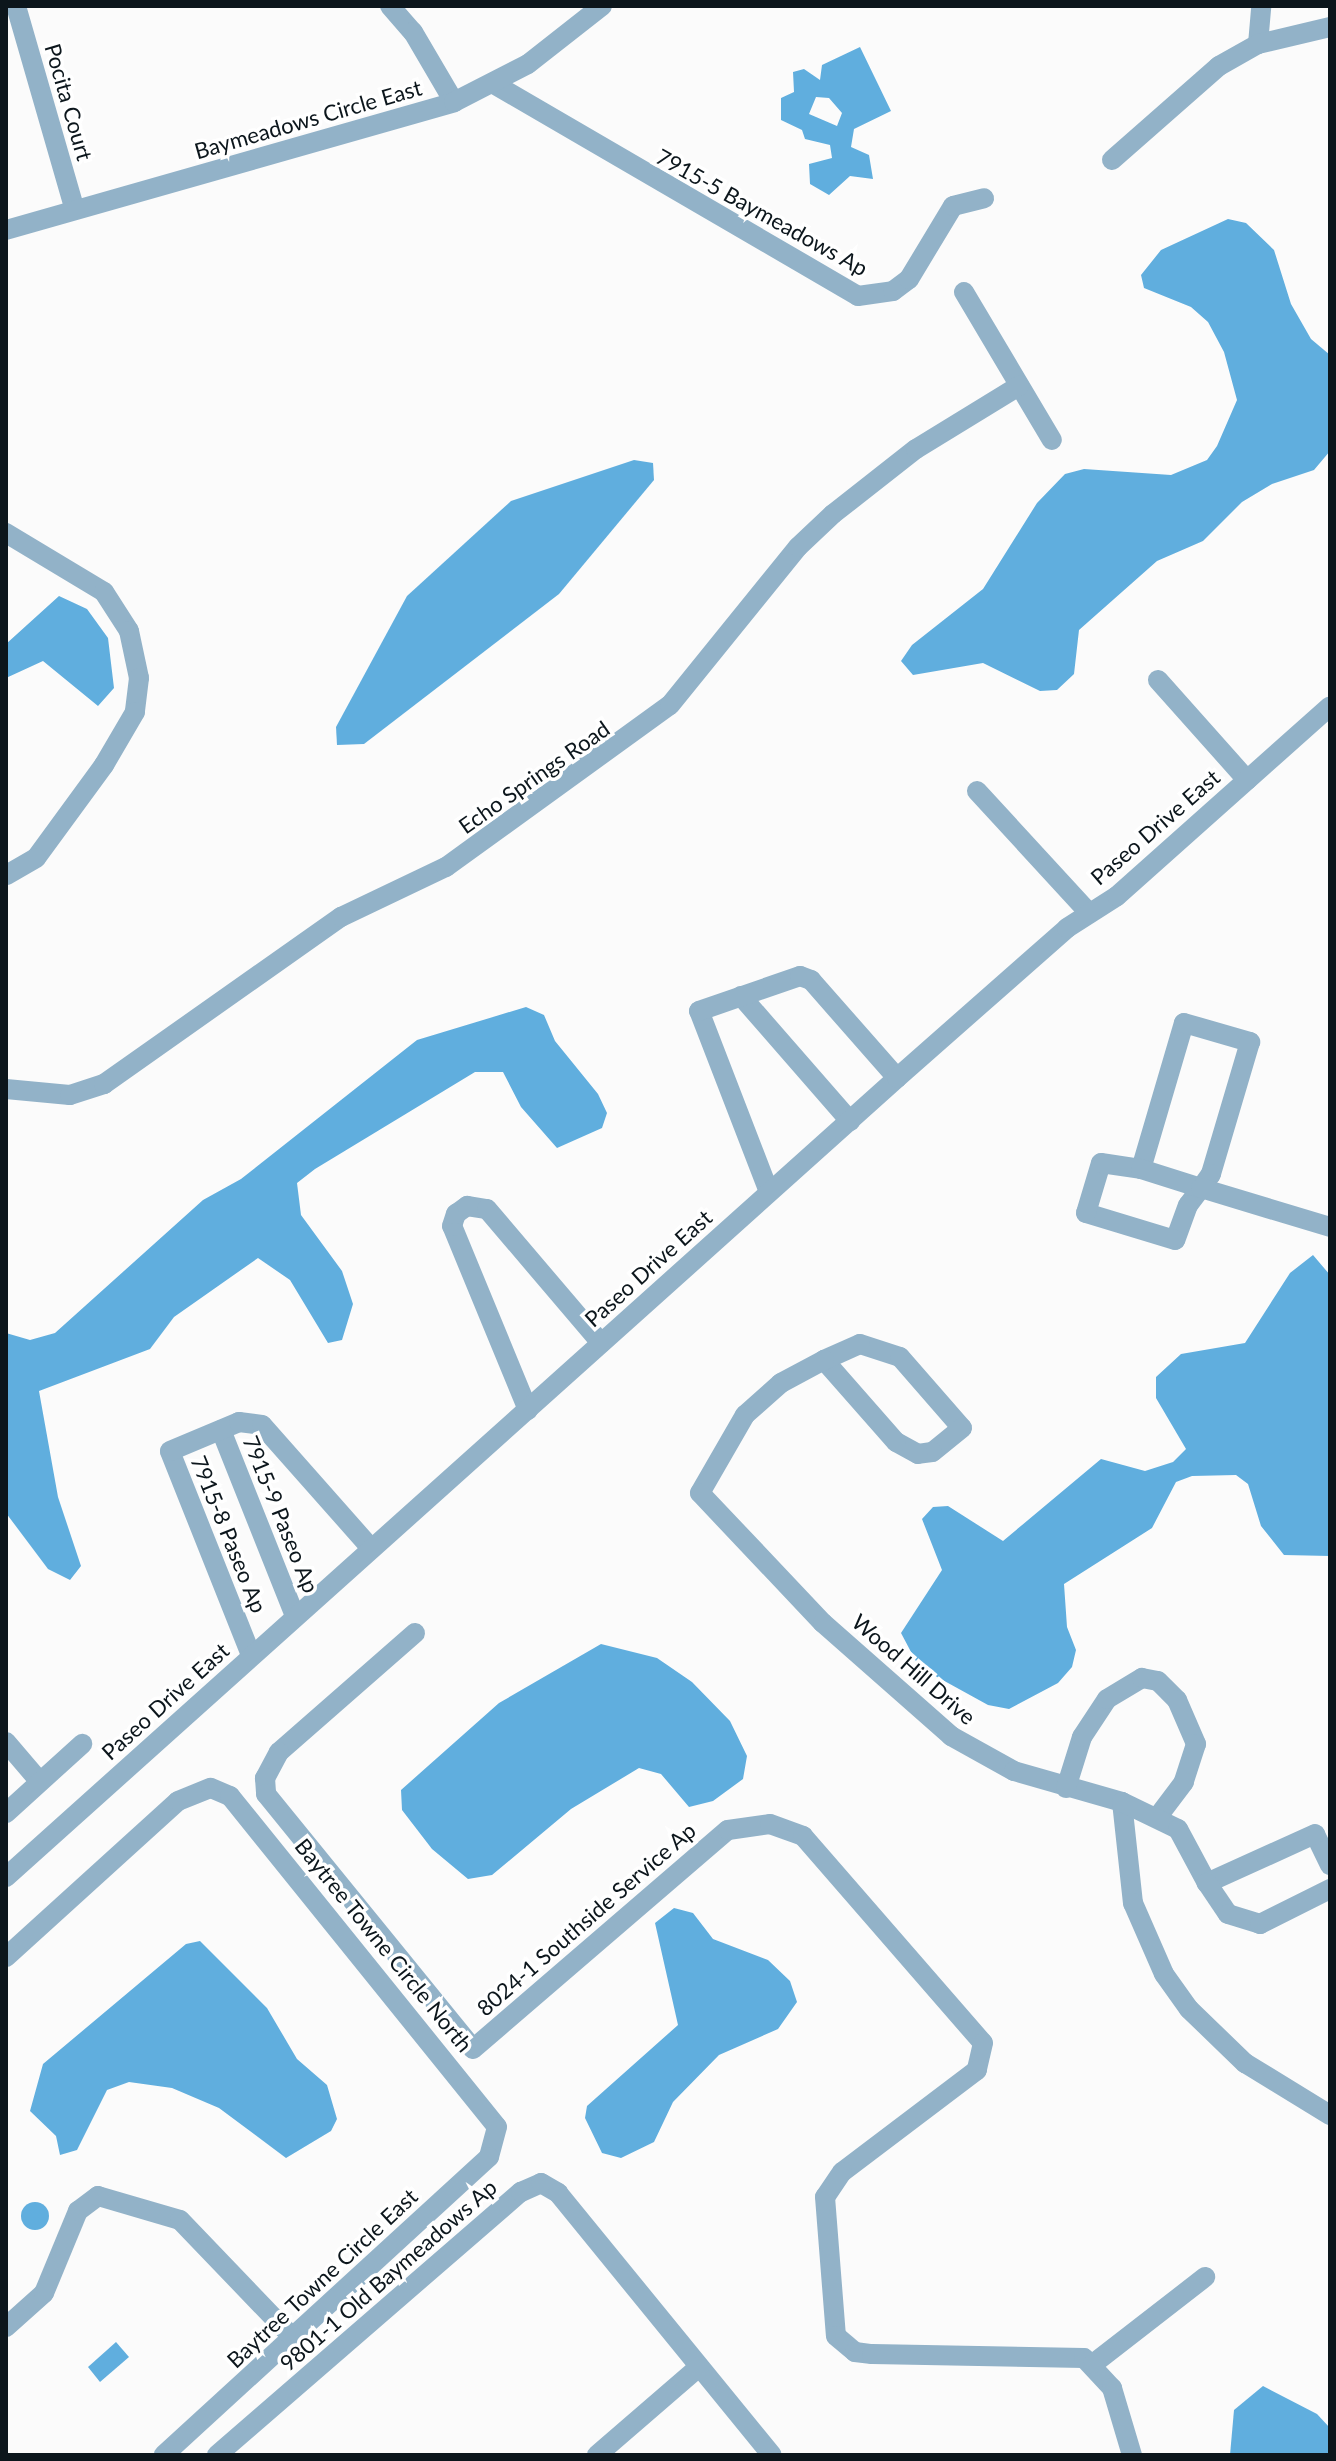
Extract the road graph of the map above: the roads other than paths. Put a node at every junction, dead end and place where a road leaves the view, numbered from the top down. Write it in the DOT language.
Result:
graph roads {
  1 [pos="16,6"];
  2 [pos="390,6"];
  3 [pos="1261,6"];
  4 [pos="592,10"];
  5 [pos="1330,27"];
  6 [pos="1258,44"];
  7 [pos="494,84"];
  8 [pos="454,102"];
  9 [pos="1112,160"];
  10 [pos="984,198"];
  11 [pos="75,210"];
  12 [pos="6,230"];
  13 [pos="964,292"];
  14 [pos="1019,386"];
  15 [pos="1052,440"];
  16 [pos="6,533"];
  17 [pos="1158,680"];
  18 [pos="1330,706"];
  19 [pos="1247,780"];
  20 [pos="977,791"];
  21 [pos="6,875"];
  22 [pos="1089,913"];
  23 [pos="741,996"];
  24 [pos="897,1078"];
  25 [pos="6,1089"];
  26 [pos="850,1121"];
  27 [pos="1141,1169"];
  28 [pos="1201,1188"];
  29 [pos="769,1192"];
  30 [pos="1330,1227"];
  31 [pos="601,1343"];
  32 [pos="824,1360"];
  33 [pos="528,1410"];
  34 [pos="221,1430"];
  35 [pos="371,1548"];
  36 [pos="295,1616"];
  37 [pos="415,1633"];
  38 [pos="251,1655"];
  39 [pos="6,1742"];
  40 [pos="82,1744"];
  41 [pos="40,1782"];
  42 [pos="1066,1788"];
  43 [pos="1122,1802"];
  44 [pos="6,1813"];
  45 [pos="1159,1815"];
  46 [pos="10,1863"];
  47 [pos="1330,1865"];
  48 [pos="1207,1883"];
  49 [pos="1330,1889"];
  50 [pos="6,1957"];
  51 [pos="1330,2115"];
  52 [pos="497,2127"];
  53 [pos="1205,2277"];
  54 [pos="6,2327"];
  55 [pos="293,2338"];
  56 [pos="1093,2364"];
  57 [pos="699,2367"];
  58 [pos="164,2455"];
  59 [pos="217,2455"];
  60 [pos="597,2455"];
  61 [pos="772,2455"];
  62 [pos="1132,2455"];
  1 -- 11 [label="street, Pocita Court"];
  2 -- 8 [label="street"];
  3 -- 6 [label="street"];
  4 -- 7 [label="street, Baymeadows Circle East"];
  5 -- 6 [label="street"];
  6 -- 9 [label="street"];
  7 -- 8 [label="street, Baymeadows Circle East"];
  7 -- 10 [label="street, 7915-5 Baymeadows Ap"];
  8 -- 11 [label="street, Baymeadows Circle East"];
  11 -- 12 [label="street, Baymeadows Circle East"];
  13 -- 14 [label="street"];
  14 -- 15 [label="street"];
  14 -- 25 [label="street, Echo Springs Road"];
  16 -- 21 [label="street"];
  17 -- 19 [label="street"];
  18 -- 19 [label="street, Paseo Drive East"];
  19 -- 22 [label="street, Paseo Drive East"];
  20 -- 22 [label="street"];
  22 -- 24 [label="street, Paseo Drive East"];
  23 -- 24 [label="street"];
  23 -- 26 [label="street"];
  23 -- 29 [label="street"];
  24 -- 26 [label="street, Paseo Drive East"];
  26 -- 29 [label="street, Paseo Drive East"];
  27 -- 28 [label="street"];
  27 -- 28 [label="street"];
  27 -- 28 [label="street"];
  28 -- 30 [label="street"];
  29 -- 31 [label="street, Paseo Drive East"];
  31 -- 33 [label="street, Paseo Drive East"];
  31 -- 33 [label="street"];
  32 -- 32 [label="street"];
  32 -- 42 [label="street, Wood Hill Drive"];
  33 -- 35 [label="street, Paseo Drive East"];
  34 -- 35 [label="street, 7915-8 Paseo Ap"];
  34 -- 36 [label="street, 7915-9 Paseo Ap"];
  34 -- 38 [label="street, 7915-8 Paseo Ap"];
  35 -- 36 [label="street, Paseo Drive East"];
  36 -- 38 [label="street, Paseo Drive East"];
  37 -- 56 [label="street, 8024-1 Southside Service Ap"];
  38 -- 46 [label="street, Paseo Drive East"];
  39 -- 41 [label="street"];
  40 -- 41 [label="street"];
  41 -- 44 [label="street"];
  42 -- 43 [label="street, Wood Hill Drive"];
  42 -- 45 [label="street"];
  43 -- 45 [label="street"];
  43 -- 51 [label="street"];
  45 -- 48 [label="street"];
  47 -- 48 [label="street"];
  48 -- 49 [label="street"];
  50 -- 52 [label="street, Baytree Towne Circle North"];
  52 -- 55 [label="street, Baytree Towne Circle East"];
  53 -- 56 [label="street"];
  54 -- 55 [label="street"];
  55 -- 58 [label="street, Baytree Towne Circle East"];
  56 -- 62 [label="street"];
  57 -- 59 [label="street, 9801-1 Old Baymeadows Ap"];
  57 -- 60 [label="street"];
  57 -- 61 [label="street, 9801-1 Old Baymeadows Ap"];
}
